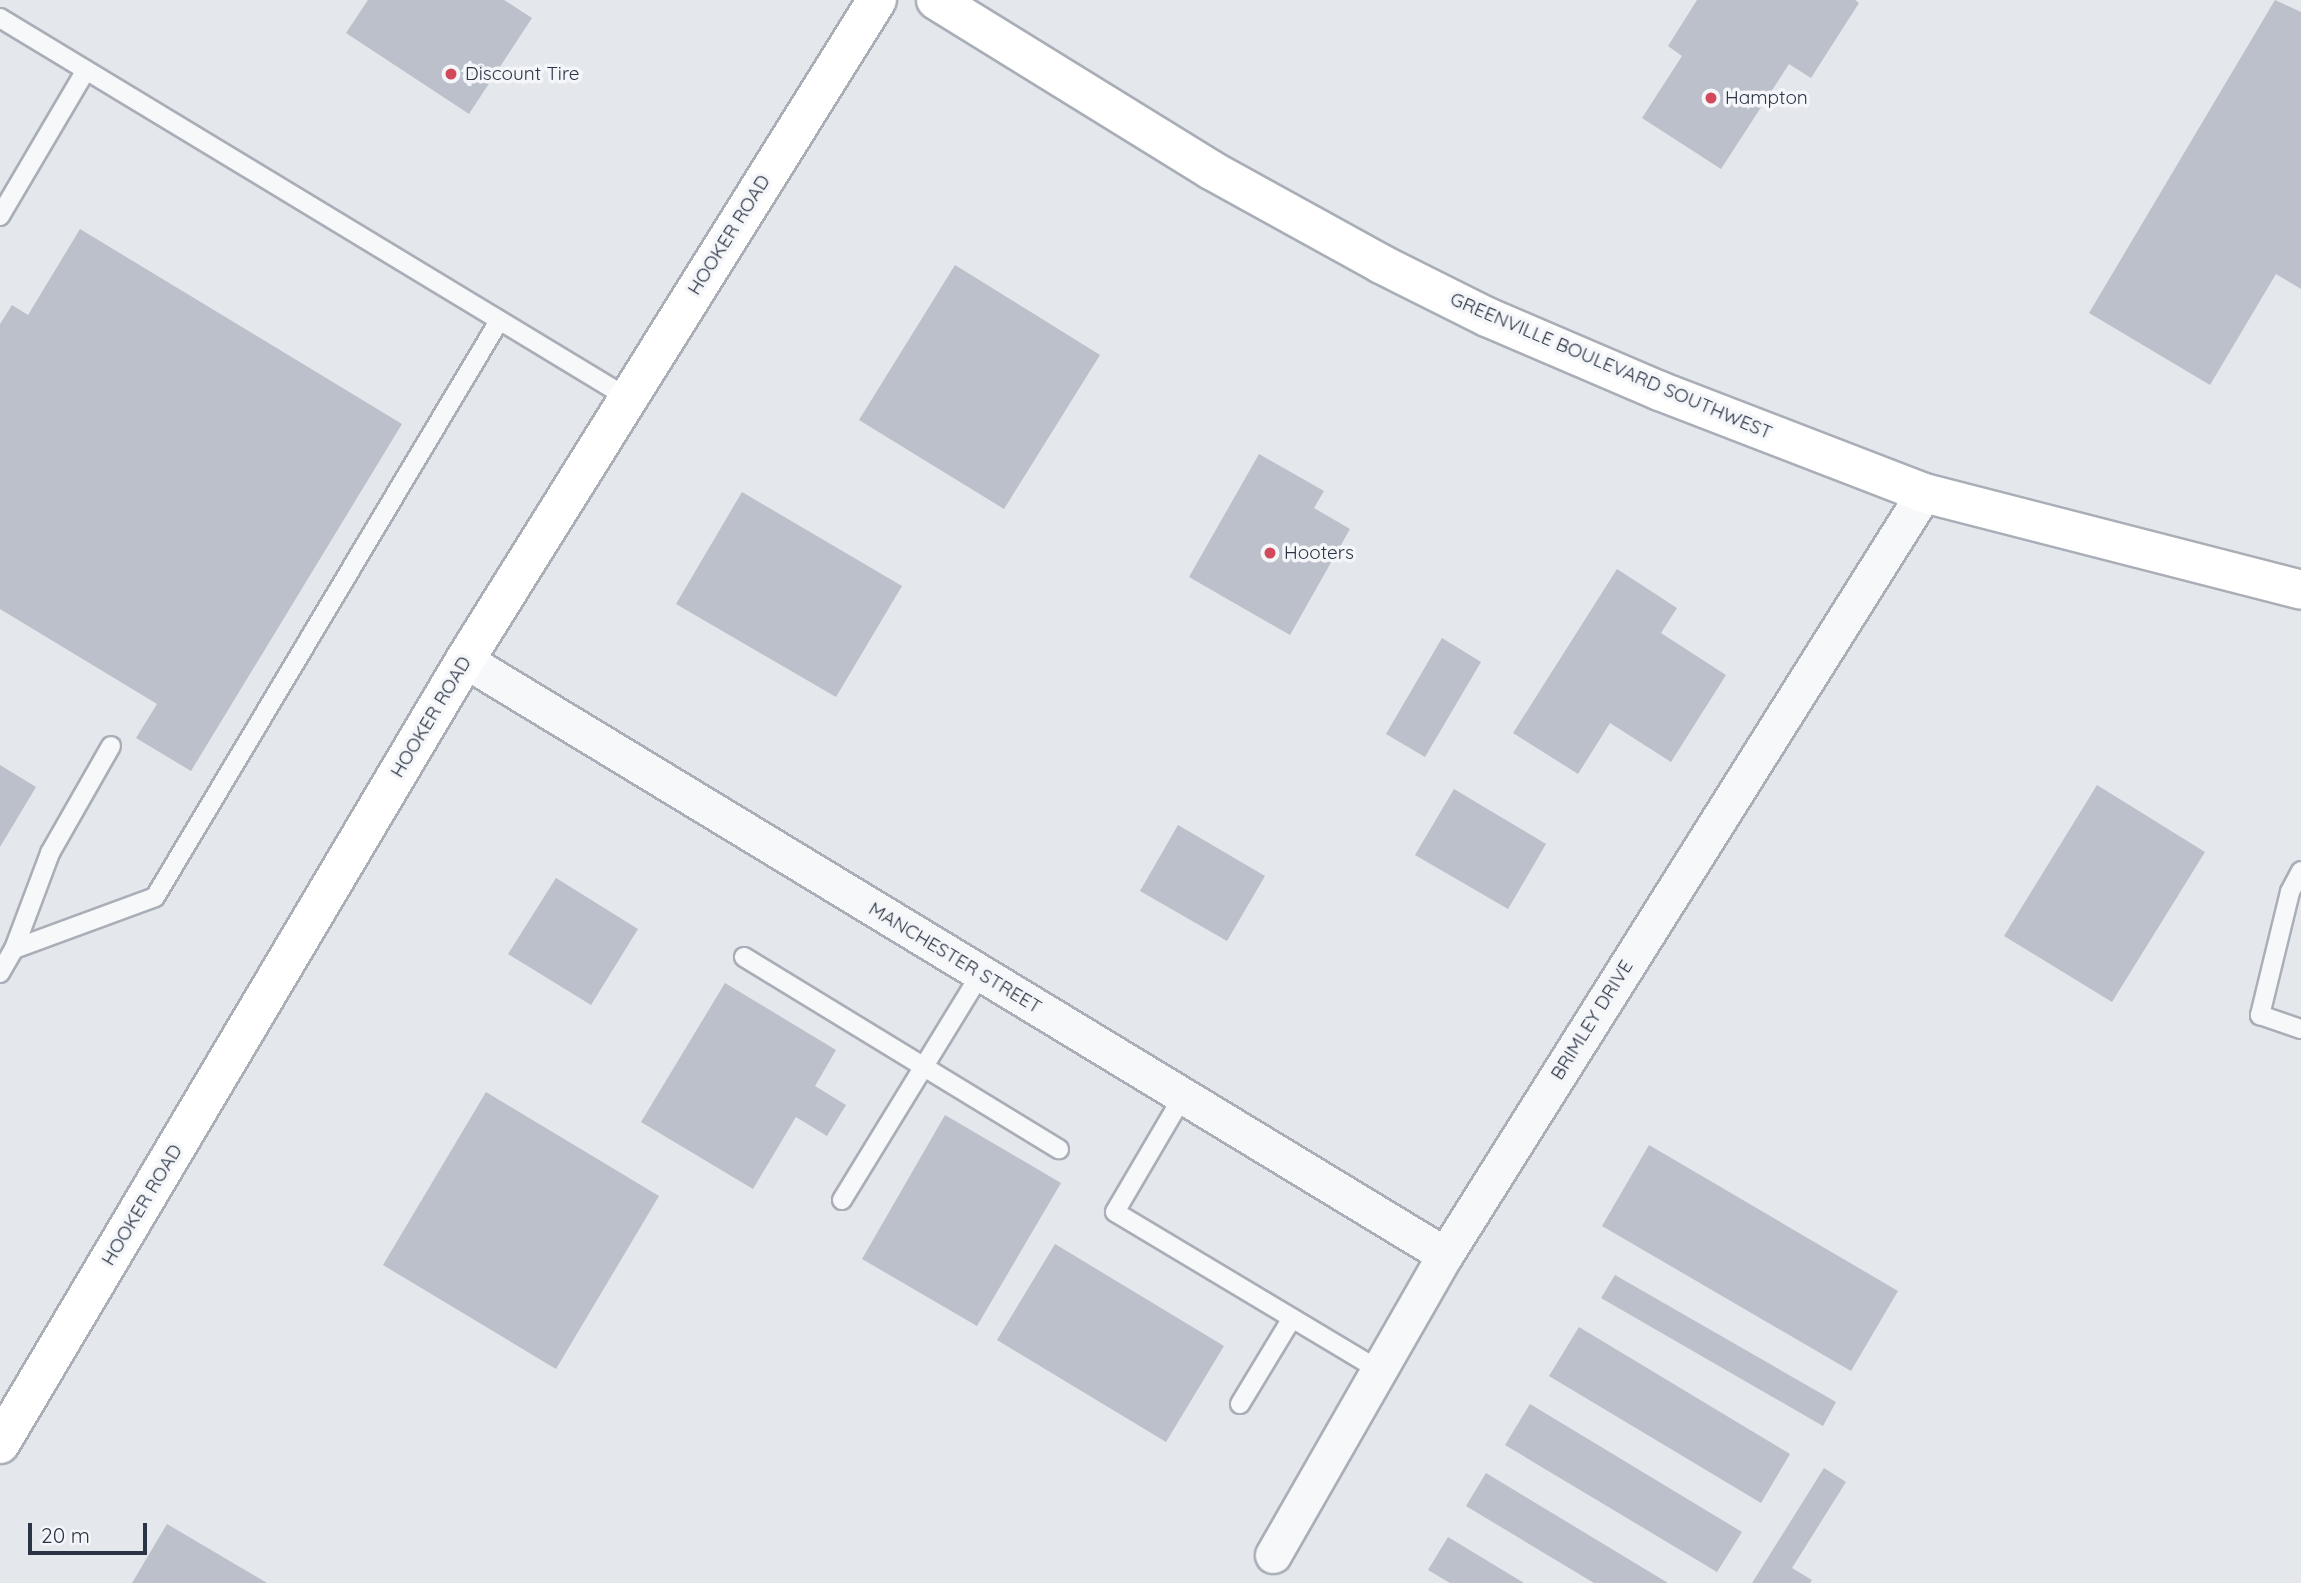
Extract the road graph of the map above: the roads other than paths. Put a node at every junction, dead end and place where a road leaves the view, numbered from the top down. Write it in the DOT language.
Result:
graph roads {
  1 [pos="877,0"];
  2 [pos="936,0"];
  3 [pos="0,18"];
  4 [pos="86,70"];
  5 [pos="0,216"];
  6 [pos="499,321"];
  7 [pos="628,398"];
  8 [pos="1924,493"];
  9 [pos="2301,590"];
  10 [pos="465,660"];
  11 [pos="111,746"];
  12 [pos="2301,871"];
  13 [pos="14,949"];
  14 [pos="744,957"];
  15 [pos="0,973"];
  16 [pos="981,973"];
  17 [pos="2301,1029"];
  18 [pos="923,1067"];
  19 [pos="1183,1096"];
  20 [pos="1059,1149"];
  21 [pos="842,1200"];
  22 [pos="1445,1255"];
  23 [pos="1292,1318"];
  24 [pos="1379,1370"];
  25 [pos="1240,1404"];
  26 [pos="0,1444"];
  27 [pos="1273,1555"];
  1 -- 7 [label="main road, HOOKER ROAD"];
  2 -- 8 [label="main road, GREENVILLE BOULEVARD SOUTHWEST"];
  3 -- 4 [label="lane"];
  4 -- 5 [label="lane"];
  4 -- 6 [label="lane"];
  6 -- 7 [label="lane"];
  6 -- 13 [label="lane"];
  7 -- 10 [label="main road, HOOKER ROAD"];
  8 -- 9 [label="main road, GREENVILLE BOULEVARD SOUTHWEST"];
  8 -- 22 [label="street, BRIMLEY DRIVE"];
  10 -- 16 [label="street, MANCHESTER STREET"];
  10 -- 26 [label="main road, HOOKER ROAD"];
  11 -- 13 [label="lane"];
  12 -- 17 [label="lane"];
  13 -- 15 [label="lane"];
  14 -- 18 [label="lane"];
  16 -- 18 [label="lane"];
  16 -- 19 [label="street, MANCHESTER STREET"];
  18 -- 20 [label="lane"];
  18 -- 21 [label="lane"];
  19 -- 22 [label="street, MANCHESTER STREET"];
  19 -- 23 [label="lane"];
  22 -- 24 [label="street, BRIMLEY DRIVE"];
  23 -- 24 [label="lane"];
  23 -- 25 [label="lane"];
  24 -- 27 [label="street, BRIMLEY DRIVE"];
}
